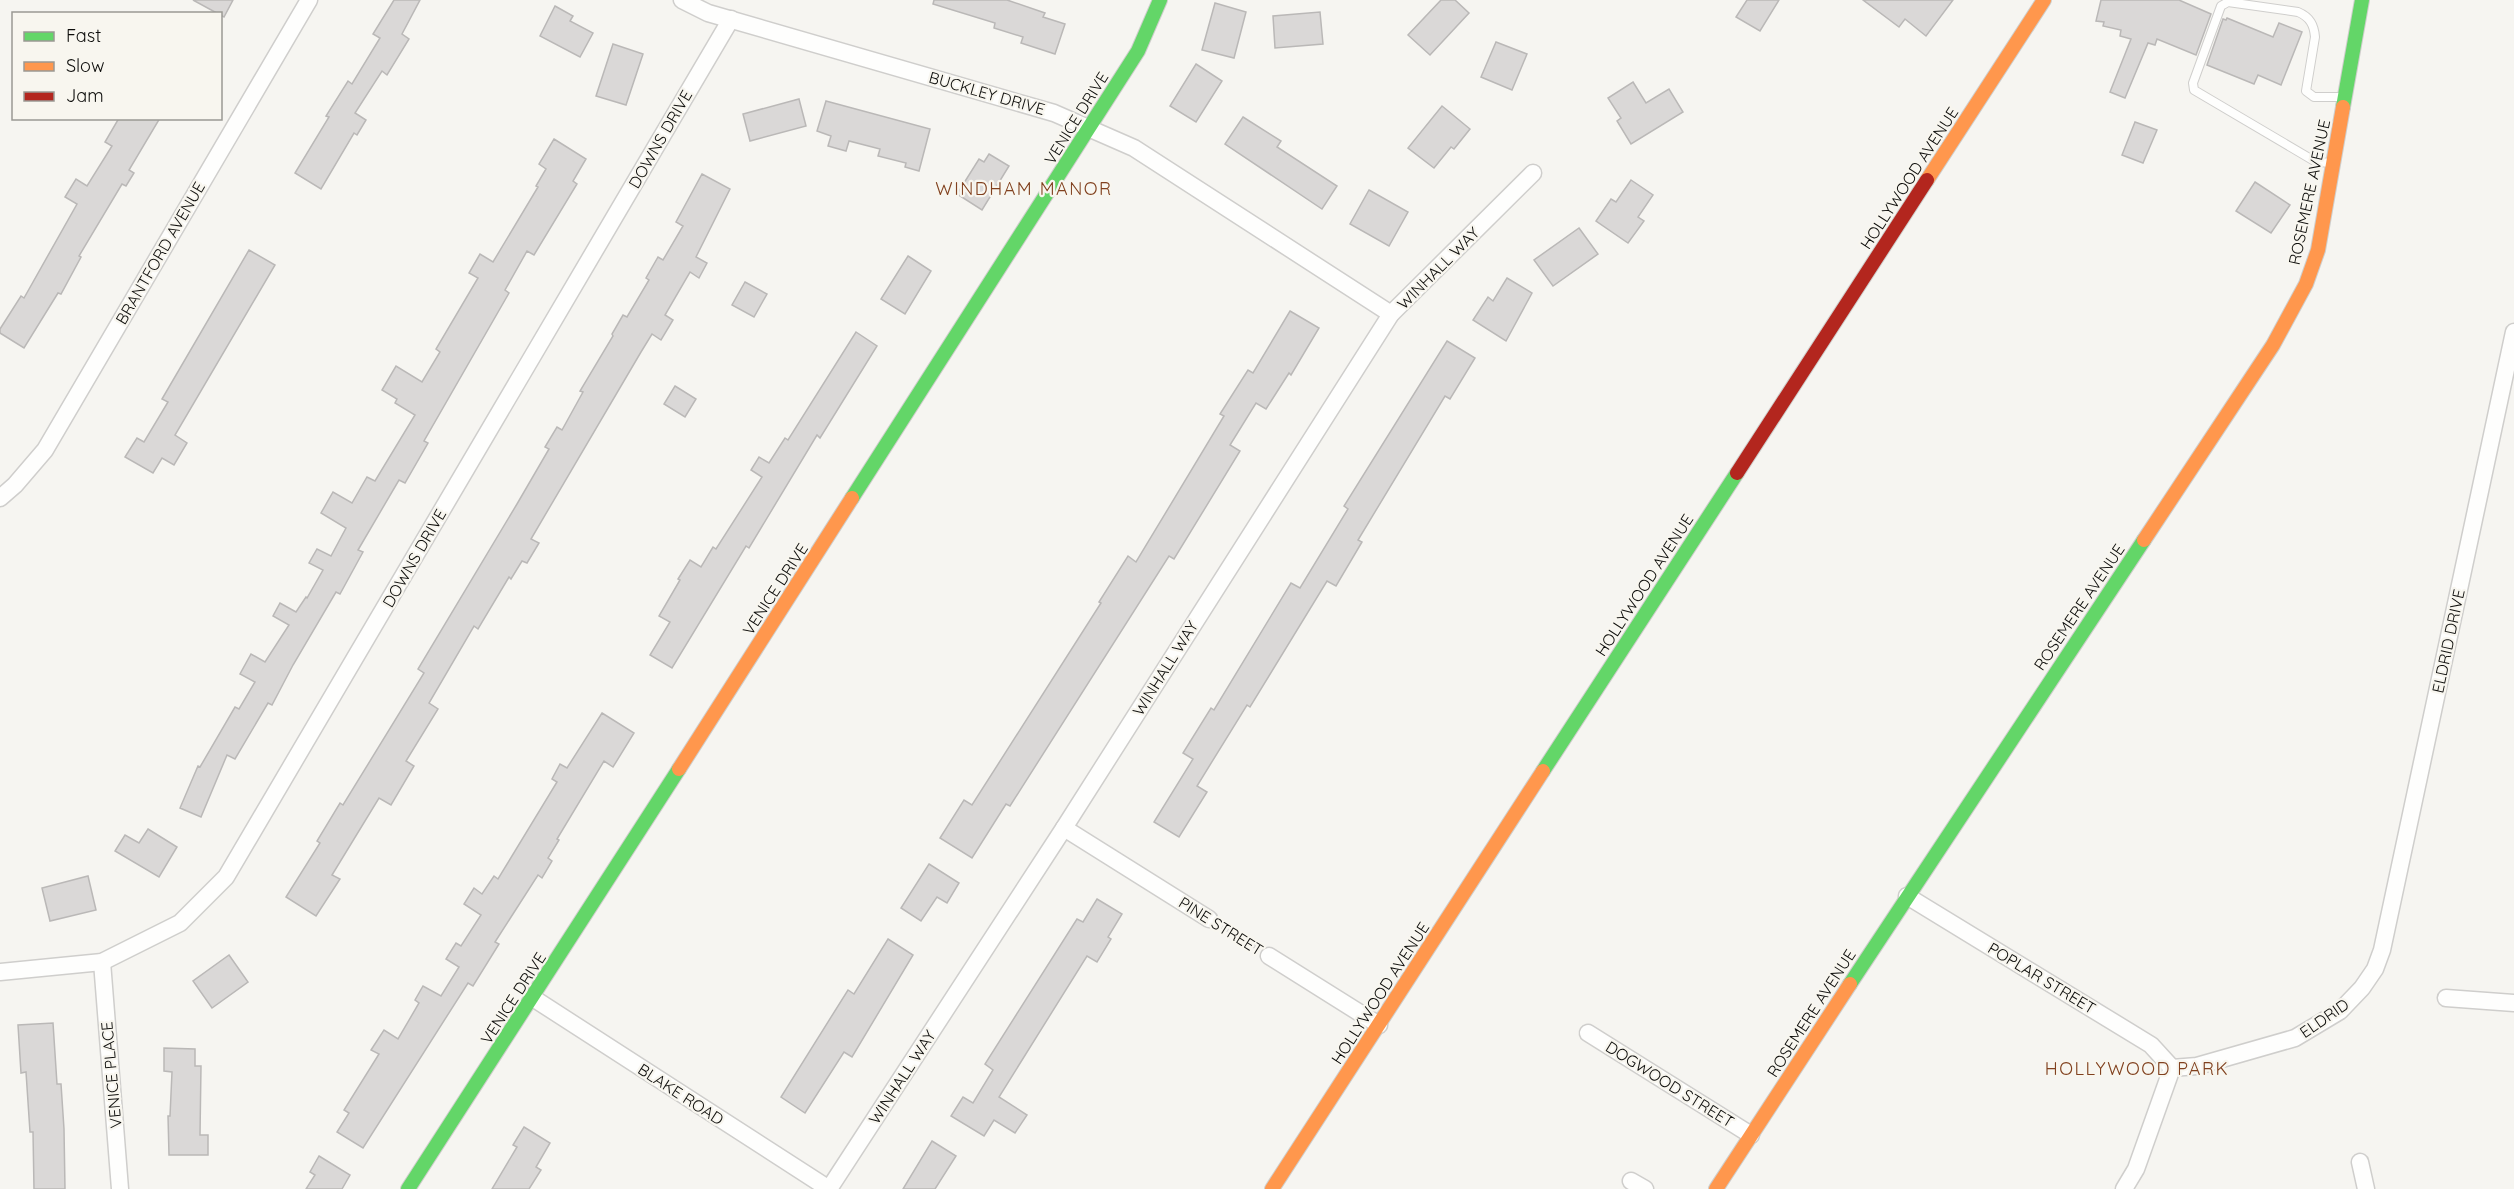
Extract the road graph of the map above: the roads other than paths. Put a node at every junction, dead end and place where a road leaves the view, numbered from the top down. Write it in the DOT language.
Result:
graph roads {
  1 [pos="309,0"];
  2 [pos="682,0"];
  3 [pos="1160,0"];
  4 [pos="2044,0"];
  5 [pos="2362,0"];
  6 [pos="731,19"];
  7 [pos="2345,97"];
  8 [pos="1090,127"];
  9 [pos="2333,163"];
  10 [pos="1533,173"];
  11 [pos="1391,314"];
  12 [pos="2514,332"];
  13 [pos="0,498"];
  14 [pos="1064,828"];
  15 [pos="1907,896"];
  16 [pos="1209,919"];
  17 [pos="2382,950"];
  18 [pos="1269,956"];
  19 [pos="102,962"];
  20 [pos="0,972"];
  21 [pos="533,998"];
  22 [pos="2446,999"];
  23 [pos="2514,1003"];
  24 [pos="1379,1024"];
  25 [pos="1588,1033"];
  26 [pos="2172,1068"];
  27 [pos="1751,1135"];
  28 [pos="2360,1162"];
  29 [pos="120,1189"];
  30 [pos="408,1189"];
  31 [pos="829,1189"];
  32 [pos="1272,1189"];
  33 [pos="1716,1189"];
  34 [pos="2124,1189"];
  35 [pos="2366,1189"];
  1 -- 13 [label="street, BRANTFORD AVENUE"];
  2 -- 6 [label="street, BUCKLEY DRIVE"];
  3 -- 8 [label="street, VENICE DRIVE"];
  4 -- 24 [label="street, HOLLYWOOD AVENUE"];
  5 -- 7 [label="street, ROSEMERE AVENUE"];
  6 -- 8 [label="street, BUCKLEY DRIVE"];
  6 -- 19 [label="street, DOWNS DRIVE"];
  7 -- 9 [label="street, ROSEMERE AVENUE"];
  7 -- 9 [label="lane"];
  8 -- 11 [label="street, BUCKLEY DRIVE"];
  8 -- 21 [label="street, VENICE DRIVE"];
  9 -- 15 [label="street, ROSEMERE AVENUE"];
  10 -- 11 [label="street, WINHALL WAY"];
  11 -- 14 [label="street, WINHALL WAY"];
  12 -- 17 [label="street, ELDRID DRIVE"];
  14 -- 16 [label="street, PINE STREET"];
  14 -- 31 [label="street, WINHALL WAY"];
  15 -- 26 [label="street, POPLAR STREET"];
  15 -- 27 [label="street, ROSEMERE AVENUE"];
  17 -- 26 [label="street, ELDRID"];
  18 -- 24 [label="street, PINE STREET"];
  19 -- 20 [label="street, DOWNS DRIVE"];
  19 -- 29 [label="street, VENICE PLACE"];
  21 -- 30 [label="street, VENICE DRIVE"];
  21 -- 31 [label="street, BLAKE ROAD"];
  22 -- 23 [label="street"];
  24 -- 32 [label="street, HOLLYWOOD AVENUE"];
  25 -- 27 [label="street, DOGWOOD STREET"];
  26 -- 34 [label="street"];
  27 -- 33 [label="street, ROSEMERE AVENUE"];
  28 -- 35 [label="street"];
}
